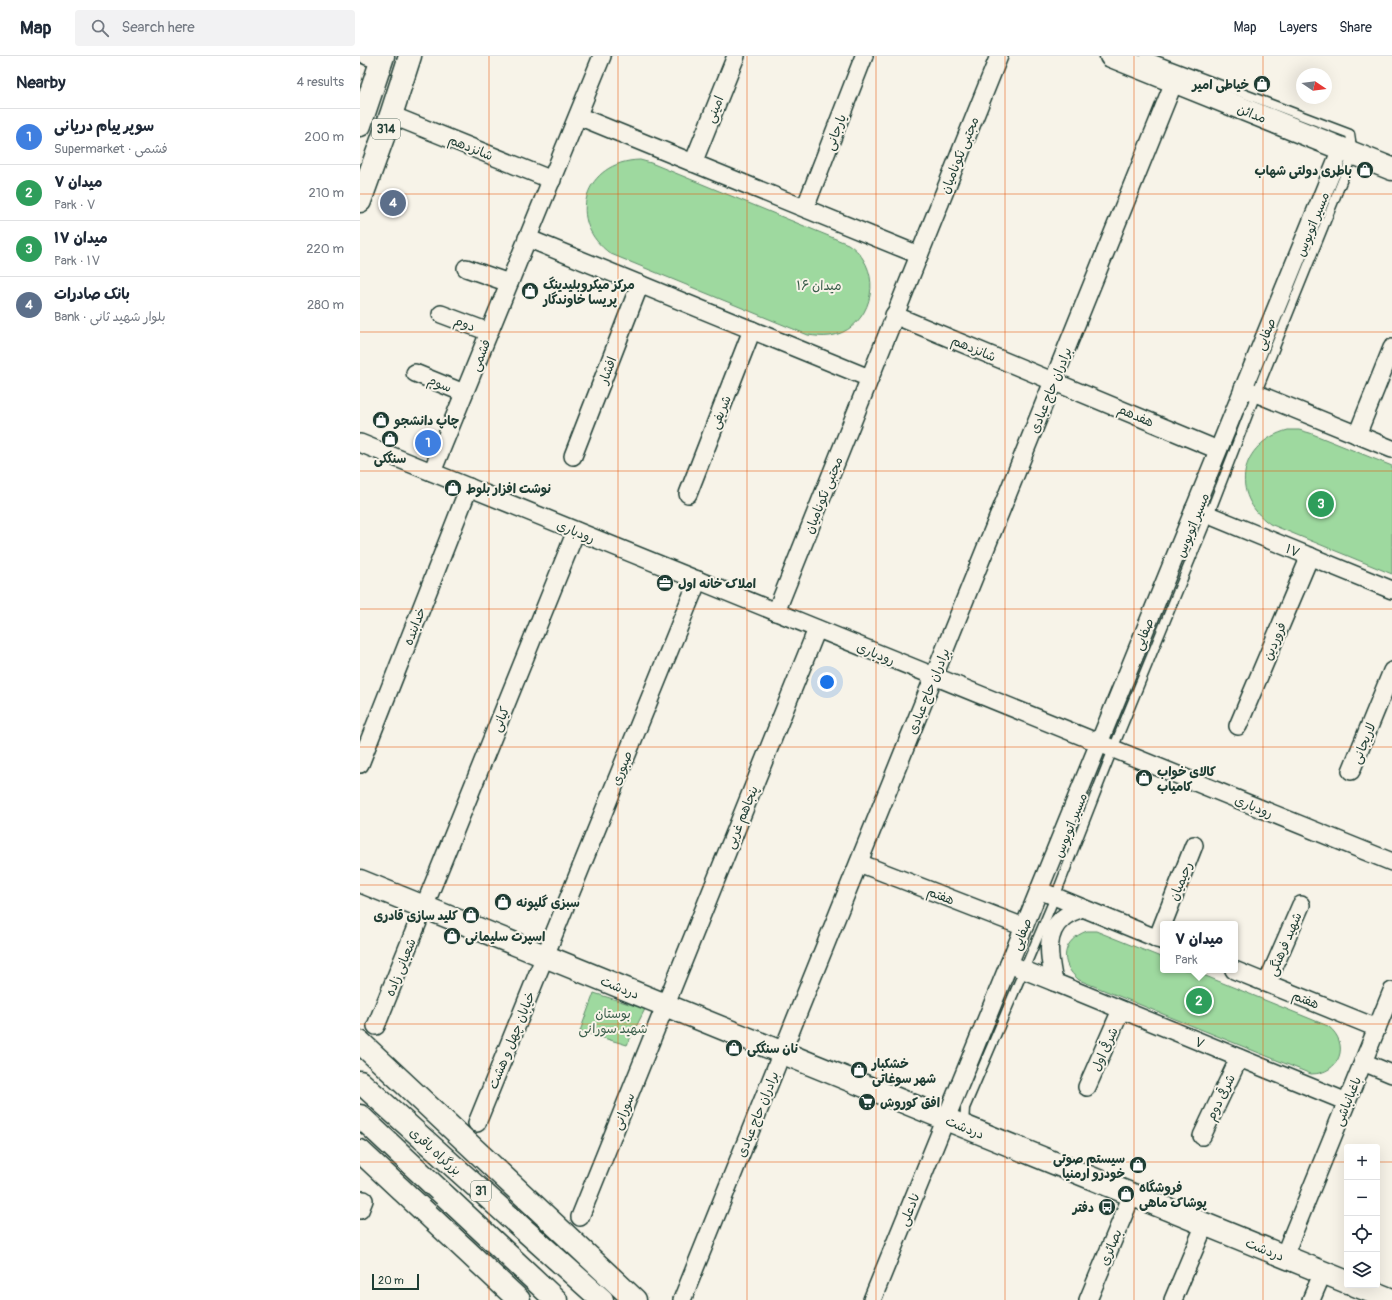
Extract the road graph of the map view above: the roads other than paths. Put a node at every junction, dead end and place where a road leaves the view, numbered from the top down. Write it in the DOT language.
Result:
graph roads {
  1 [pos="410,56"];
  2 [pos="602,56"];
  3 [pos="736,56"];
  4 [pos="864,56"];
  5 [pos="998,56"];
  6 [pos="1111,56"];
  7 [pos="1145,56"];
  8 [pos="377,58"];
  9 [pos="1174,82"];
  10 [pos="391,115"];
  11 [pos="578,116"];
  12 [pos="360,125"];
  13 [pos="1347,151"];
  14 [pos="693,163"];
  15 [pos="1392,170"];
  16 [pos="552,180"];
  17 [pos="360,201"];
  18 [pos="805,208"];
  19 [pos="527,238"];
  20 [pos="919,254"];
  21 [pos="466,268"];
  22 [pos="509,283"];
  23 [pos="640,284"];
  24 [pos="441,314"];
  25 [pos="894,315"];
  26 [pos="752,330"];
  27 [pos="489,332"];
  28 [pos="1392,348"];
  29 [pos="415,373"];
  30 [pos="870,378"];
  31 [pos="1053,381"];
  32 [pos="1250,391"];
  33 [pos="464,393"];
  34 [pos="1357,434"];
  35 [pos="360,443"];
  36 [pos="1392,449"];
  37 [pos="1218,450"];
  38 [pos="573,456"];
  39 [pos="432,472"];
  40 [pos="469,487"];
  41 [pos="688,494"];
  42 [pos="1202,512"];
  43 [pos="576,531"];
  44 [pos="1310,556"];
  45 [pos="698,580"];
  46 [pos="1392,590"];
  47 [pos="776,612"];
  48 [pos="817,628"];
  49 [pos="1392,671"];
  50 [pos="934,676"];
  51 [pos="1238,726"];
  52 [pos="1106,746"];
  53 [pos="360,764"];
  54 [pos="1351,771"];
  55 [pos="1194,845"];
  56 [pos="1392,862"];
  57 [pos="859,863"];
  58 [pos="360,881"];
  59 [pos="1039,890"];
  60 [pos="1055,897"];
  61 [pos="1301,905"];
  62 [pos="424,907"];
  63 [pos="1082,908"];
  64 [pos="1167,921"];
  65 [pos="1024,927"];
  66 [pos="1160,940"];
  67 [pos="545,956"];
  68 [pos="1016,968"];
  69 [pos="1238,972"];
  70 [pos="1054,982"];
  71 [pos="1267,983"];
  72 [pos="1392,991"];
  73 [pos="665,1005"];
  74 [pos="1121,1010"];
  75 [pos="376,1026"];
  76 [pos="1377,1028"];
  77 [pos="360,1042"];
  78 [pos="782,1053"];
  79 [pos="1239,1058"];
  80 [pos="1363,1062"];
  81 [pos="1392,1074"];
  82 [pos="360,1082"];
  83 [pos="1088,1087"];
  84 [pos="1346,1102"];
  85 [pos="360,1116"];
  86 [pos="477,1123"];
  87 [pos="955,1123"];
  88 [pos="1202,1136"];
  89 [pos="360,1151"];
  90 [pos="1132,1195"];
  91 [pos="580,1217"];
  92 [pos="1205,1224"];
  93 [pos="1284,1256"];
  94 [pos="1323,1272"];
  95 [pos="1344,1281"];
  96 [pos="1362,1288"];
  97 [pos="519,1300"];
  98 [pos="556,1300"];
  99 [pos="602,1300"];
  100 [pos="635,1300"];
  101 [pos="682,1300"];
  102 [pos="872,1300"];
  103 [pos="1088,1300"];
  104 [pos="1173,1300"];
  105 [pos="1311,1300"];
  106 [pos="1392,1300"];
  1 -- 10 [label="main road, 314"];
  2 -- 11 [label="street"];
  3 -- 14 [label="street, امینی"];
  4 -- 18 [label="street, یارجانی"];
  5 -- 20 [label="street, مجتبی نکونامیان"];
  6 -- 9 [label="main road, مدائن"];
  7 -- 13 [label="lane"];
  8 -- 12 [label="main road, 314"];
  9 -- 13 [label="main road, مدائن"];
  9 -- 31 [label="street, برادران حاج عبادی"];
  10 -- 16 [label="street, شانزدهم"];
  10 -- 17 [label="main road, 314"];
  11 -- 14 [label="street"];
  11 -- 16 [label="street"];
  13 -- 15 [label="main road, مدائن"];
  13 -- 32 [label="street, صفایی"];
  14 -- 18 [label="street"];
  16 -- 19 [label="street"];
  18 -- 20 [label="street"];
  19 -- 22 [label="street, فشمی"];
  19 -- 23 [label="street"];
  20 -- 25 [label="street"];
  21 -- 22 [label="street"];
  22 -- 27 [label="street, فشمی"];
  23 -- 26 [label="street"];
  23 -- 38 [label="street, افشار"];
  24 -- 27 [label="street, دوم"];
  25 -- 30 [label="street"];
  25 -- 31 [label="street, شانزدهم"];
  26 -- 30 [label="street"];
  26 -- 41 [label="street, شریفی"];
  27 -- 33 [label="street, فشمی"];
  28 -- 34 [label="street"];
  29 -- 33 [label="street, سوم"];
  30 -- 47 [label="street, مجتبی نکونامیان"];
  31 -- 37 [label="street, هفدهم"];
  31 -- 50 [label="street, برادران حاج عبادی"];
  32 -- 34 [label="street"];
  32 -- 37 [label="street, صفایی"];
  32 -- 42 [label="lane, مسیر اتوبوس"];
  33 -- 39 [label="street, فشمی"];
  34 -- 36 [label="street"];
  35 -- 39 [label="street, رودباری"];
  37 -- 42 [label="street, صفایی"];
  39 -- 40 [label="street, رودباری"];
  40 -- 43 [label="street, رودباری"];
  40 -- 53 [label="street, خدابنده"];
  42 -- 44 [label="street, ۱۷"];
  42 -- 52 [label="street, صفایی"];
  43 -- 45 [label="street, رودباری"];
  43 -- 62 [label="street, کیانی"];
  44 -- 46 [label="street, ۱۷"];
  44 -- 51 [label="street, فروردین"];
  45 -- 47 [label="street, رودباری"];
  45 -- 67 [label="street, صبوری"];
  47 -- 48 [label="street, رودباری"];
  48 -- 50 [label="street, رودباری"];
  48 -- 73 [label="street, پنجاهم غربی"];
  49 -- 54 [label="street, لاریجانی"];
  50 -- 52 [label="street, رودباری"];
  50 -- 57 [label="street, برادران حاج عبادی"];
  52 -- 56 [label="street, رودباری"];
  52 -- 59 [label="street, صفایی"];
  52 -- 60 [label="lane, مسیر اتوبوس"];
  55 -- 64 [label="street, رحیمیان"];
  57 -- 65 [label="street, هفتم"];
  57 -- 78 [label="street, برادران حاج عبادی"];
  58 -- 62 [label="main road, دردشت"];
  59 -- 60 [label="street"];
  59 -- 65 [label="street, صفایی"];
  60 -- 63 [label="street"];
  60 -- 68 [label="lane, مسیر اتوبوس"];
  61 -- 71 [label="street, شهید فرهنگی"];
  62 -- 67 [label="main road, دردشت"];
  62 -- 75 [label="street, شعبانی زاده"];
  63 -- 66 [label="street"];
  63 -- 70 [label="street"];
  65 -- 68 [label="street, صفایی"];
  67 -- 73 [label="main road, دردشت"];
  67 -- 86 [label="street, خیابان چهل و هشت"];
  68 -- 70 [label="street, ۷"];
  68 -- 87 [label="street, صفایی"];
  69 -- 71 [label="street, هفتم"];
  70 -- 74 [label="street, ۷"];
  71 -- 76 [label="street, هفتم"];
  72 -- 76 [label="street, باغبانباشی"];
  73 -- 78 [label="main road, دردشت"];
  73 -- 91 [label="street, سورانی"];
  74 -- 79 [label="street, ۷"];
  74 -- 83 [label="street, شرقی اول"];
  76 -- 80 [label="street, باغبانباشی"];
  77 -- 100 [label="main road"];
  78 -- 87 [label="main road, دردشت"];
  78 -- 101 [label="street, برادران حاج عبادی"];
  79 -- 84 [label="street, ۷"];
  79 -- 88 [label="street, شرقی دوم"];
  80 -- 81 [label="street"];
  80 -- 84 [label="street, باغبانباشی"];
  82 -- 99 [label="main road, بزرگراه باقری / 31"];
  84 -- 93 [label="street, باغبانباشی"];
  85 -- 98 [label="main road, بزرگراه باقری / 31"];
  87 -- 90 [label="main road, دردشت"];
  87 -- 102 [label="street, نادعلی"];
  89 -- 97 [label="main road"];
  90 -- 92 [label="main road, دردشت"];
  90 -- 103 [label="street, بصائری"];
  92 -- 93 [label="main road, دردشت"];
  92 -- 104 [label="street"];
  93 -- 94 [label="main road, دردشت"];
  94 -- 95 [label="main road, دردشت"];
  94 -- 105 [label="street"];
  96 -- 106 [label="main road"];
}
